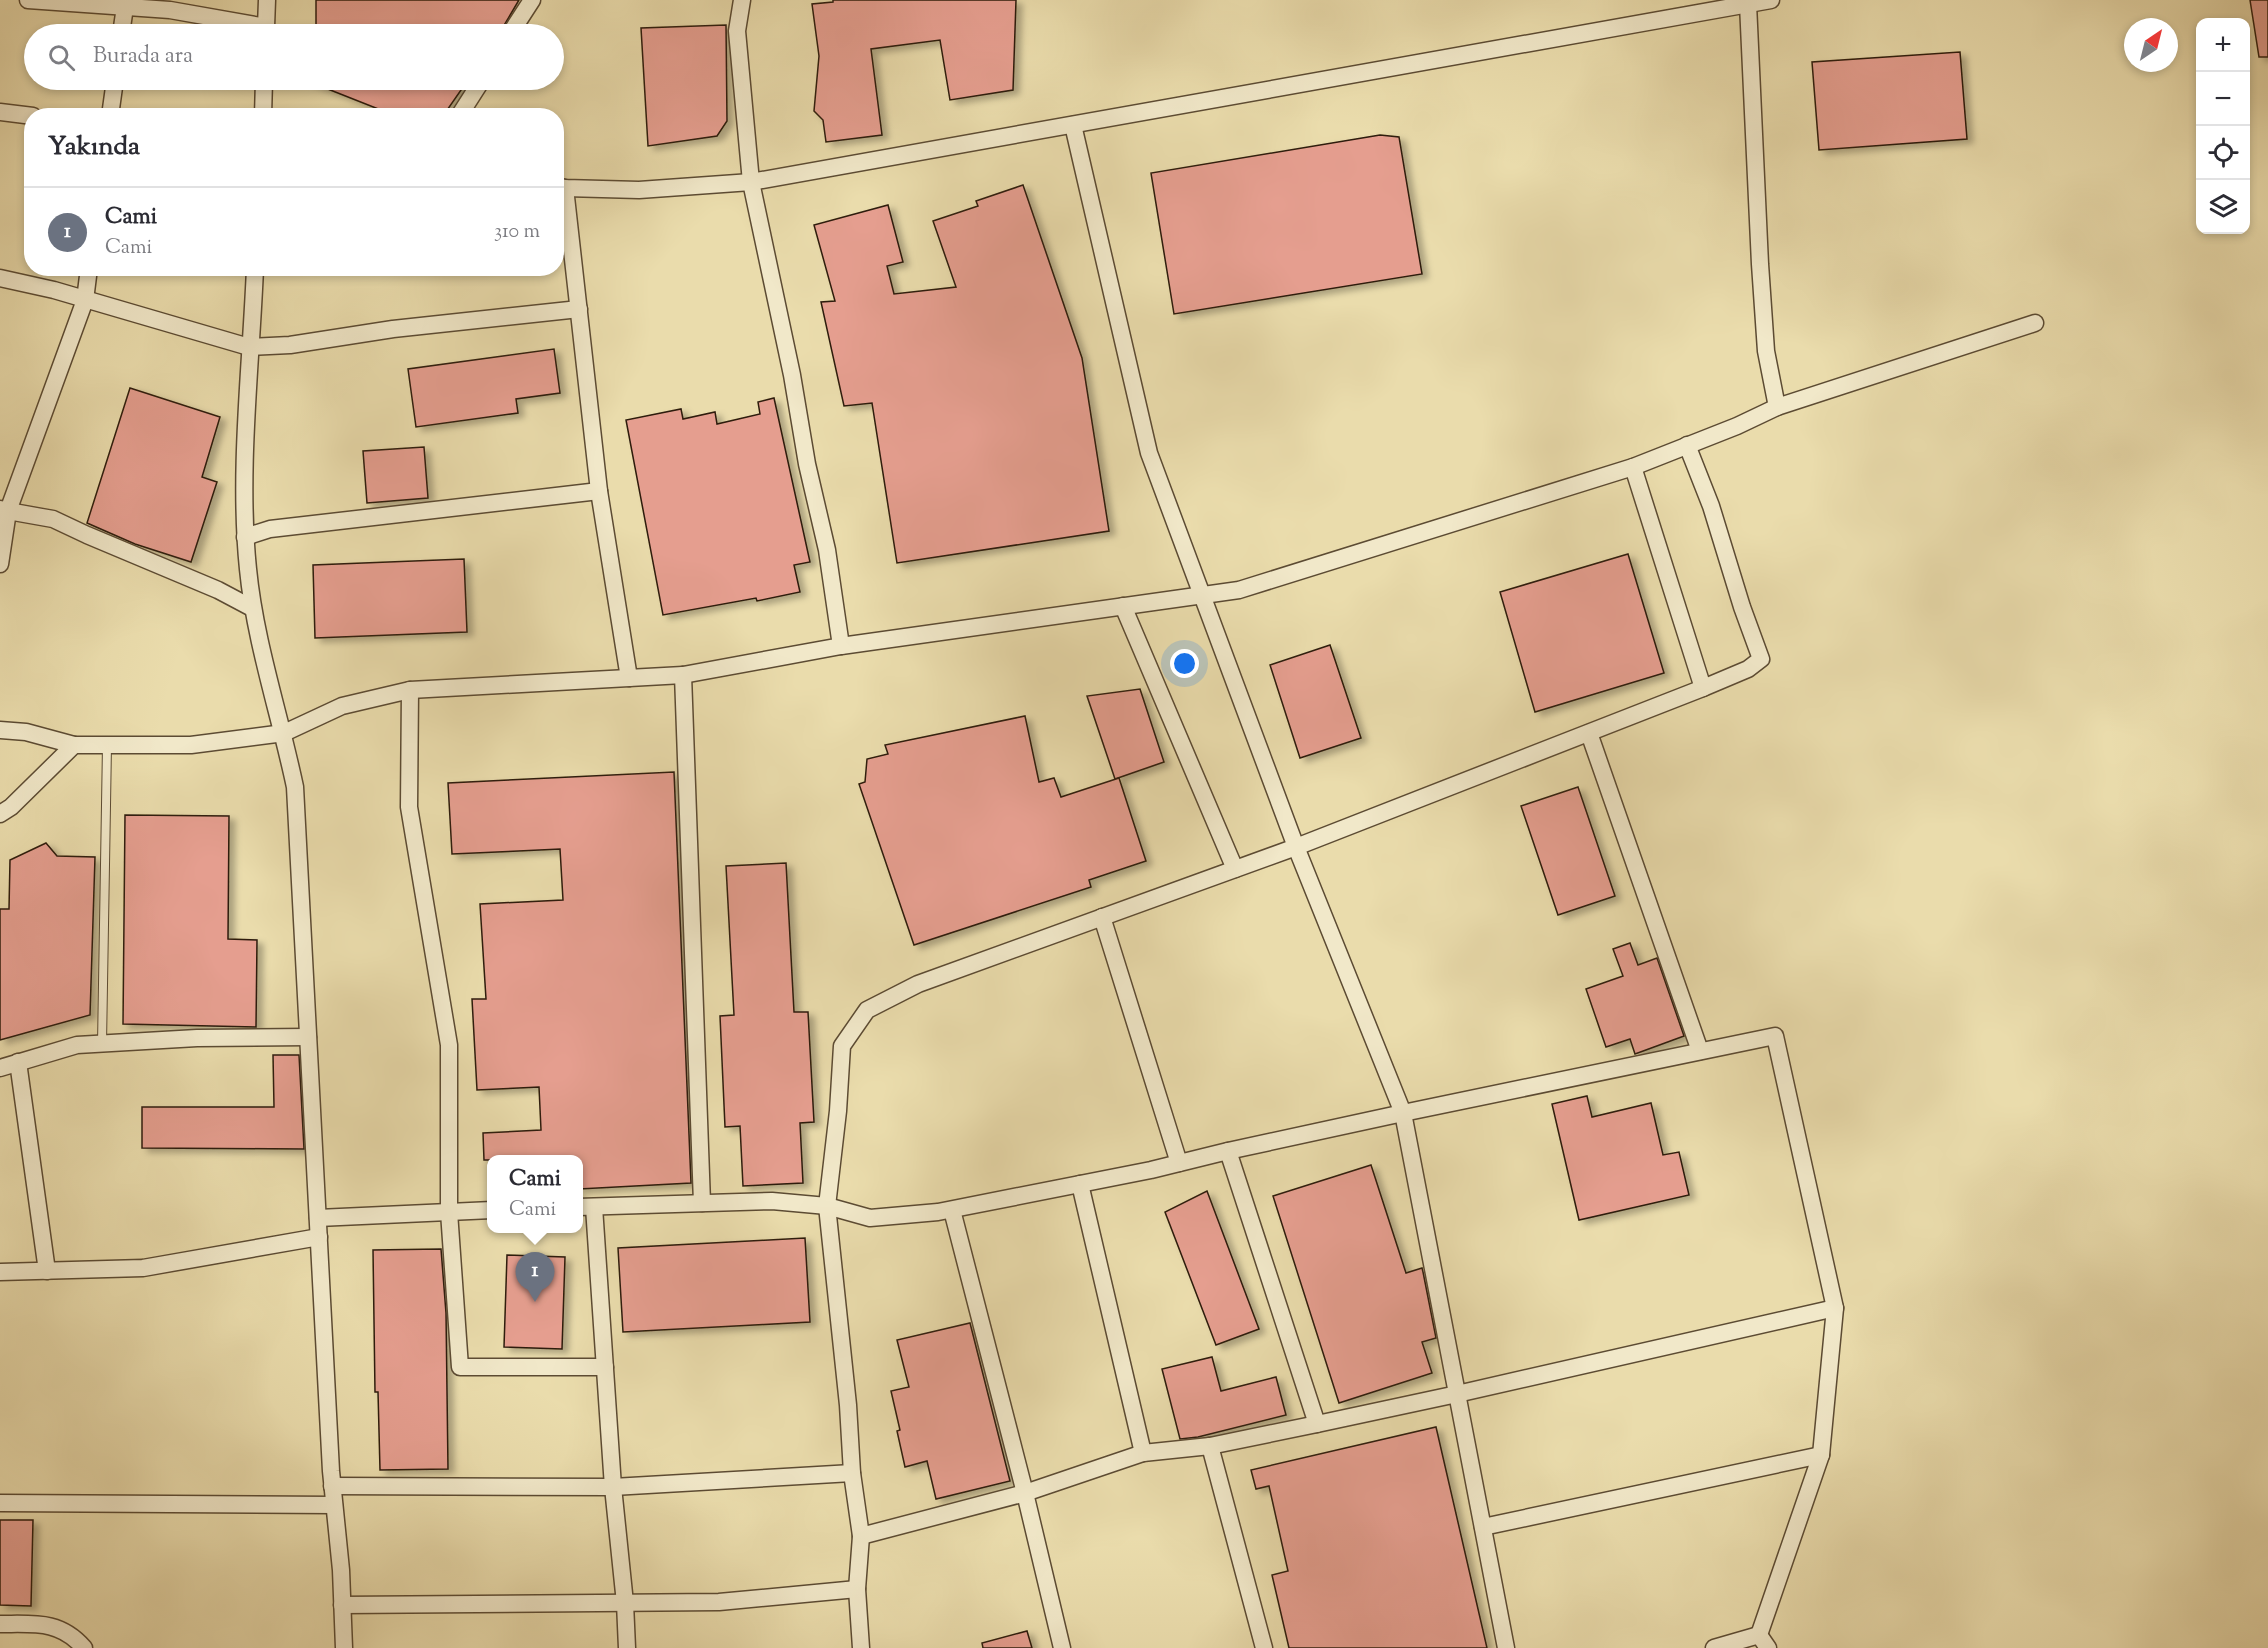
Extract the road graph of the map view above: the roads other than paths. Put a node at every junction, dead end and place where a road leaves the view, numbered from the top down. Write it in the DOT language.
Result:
graph roads {
  1 [pos="28,0"];
  2 [pos="267,0"];
  3 [pos="532,0"];
  4 [pos="742,0"];
  5 [pos="1771,0"];
  6 [pos="1748,4"];
  7 [pos="125,7"];
  8 [pos="123,24"];
  9 [pos="234,24"];
  10 [pos="266,24"];
  11 [pos="516,24"];
  12 [pos="114,90"];
  13 [pos="265,90"];
  14 [pos="476,90"];
  15 [pos="111,108"];
  16 [pos="266,108"];
  17 [pos="464,108"];
  18 [pos="0,112"];
  19 [pos="24,115"];
  20 [pos="1073,125"];
  21 [pos="751,182"];
  22 [pos="564,187"];
  23 [pos="564,207"];
  24 [pos="88,276"];
  25 [pos="254,276"];
  26 [pos="0,278"];
  27 [pos="85,300"];
  28 [pos="579,309"];
  29 [pos="2035,323"];
  30 [pos="249,347"];
  31 [pos="1777,407"];
  32 [pos="1687,445"];
  33 [pos="1633,467"];
  34 [pos="599,491"];
  35 [pos="4,510"];
  36 [pos="245,537"];
  37 [pos="0,564"];
  38 [pos="1201,595"];
  39 [pos="1123,606"];
  40 [pos="252,608"];
  41 [pos="841,646"];
  42 [pos="683,675"];
  43 [pos="629,678"];
  44 [pos="1703,688"];
  45 [pos="410,690"];
  46 [pos="0,730"];
  47 [pos="284,733"];
  48 [pos="1589,733"];
  49 [pos="74,745"];
  50 [pos="107,745"];
  51 [pos="0,814"];
  52 [pos="1296,847"];
  53 [pos="1235,869"];
  54 [pos="1102,917"];
  55 [pos="308,1037"];
  56 [pos="102,1044"];
  57 [pos="1700,1051"];
  58 [pos="18,1062"];
  59 [pos="0,1068"];
  60 [pos="1403,1113"];
  61 [pos="1228,1151"];
  62 [pos="1179,1163"];
  63 [pos="1080,1184"];
  64 [pos="702,1203"];
  65 [pos="827,1206"];
  66 [pos="586,1207"];
  67 [pos="487,1210"];
  68 [pos="952,1210"];
  69 [pos="449,1212"];
  70 [pos="318,1218"];
  71 [pos="319,1237"];
  72 [pos="47,1271"];
  73 [pos="0,1272"];
  74 [pos="1836,1308"];
  75 [pos="605,1367"];
  76 [pos="1457,1394"];
  77 [pos="1317,1424"];
  78 [pos="1210,1446"];
  79 [pos="1143,1453"];
  80 [pos="1821,1455"];
  81 [pos="852,1473"];
  82 [pos="332,1486"];
  83 [pos="613,1487"];
  84 [pos="1025,1493"];
  85 [pos="0,1503"];
  86 [pos="334,1505"];
  87 [pos="1483,1527"];
  88 [pos="861,1536"];
  89 [pos="857,1589"];
  90 [pos="625,1603"];
  91 [pos="342,1605"];
  92 [pos="0,1624"];
  93 [pos="1764,1642"];
  94 [pos="84,1648"];
  95 [pos="344,1648"];
  96 [pos="627,1648"];
  97 [pos="861,1648"];
  98 [pos="1062,1648"];
  99 [pos="1264,1648"];
  100 [pos="1506,1648"];
  101 [pos="1714,1648"];
  1 -- 7 [label="street"];
  2 -- 10 [label="street"];
  3 -- 11 [label="street"];
  4 -- 21 [label="street"];
  5 -- 6 [label="street"];
  6 -- 20 [label="street"];
  6 -- 31 [label="street"];
  7 -- 8 [label="street"];
  7 -- 9 [label="street"];
  12 -- 15 [label="street"];
  13 -- 16 [label="street"];
  14 -- 17 [label="street"];
  18 -- 19 [label="street"];
  20 -- 21 [label="street"];
  20 -- 38 [label="street"];
  21 -- 22 [label="street"];
  21 -- 41 [label="street"];
  23 -- 28 [label="street"];
  24 -- 27 [label="street"];
  25 -- 30 [label="street"];
  26 -- 27 [label="street"];
  27 -- 30 [label="street"];
  27 -- 35 [label="street"];
  28 -- 30 [label="street"];
  28 -- 34 [label="street"];
  29 -- 31 [label="street"];
  30 -- 36 [label="street"];
  31 -- 32 [label="street"];
  32 -- 33 [label="street"];
  32 -- 44 [label="street"];
  33 -- 38 [label="street"];
  33 -- 44 [label="street"];
  34 -- 36 [label="street"];
  34 -- 43 [label="street"];
  35 -- 37 [label="street"];
  35 -- 40 [label="street"];
  36 -- 40 [label="street"];
  38 -- 39 [label="street"];
  38 -- 52 [label="street"];
  39 -- 41 [label="street"];
  39 -- 53 [label="street"];
  40 -- 47 [label="street"];
  41 -- 42 [label="street"];
  42 -- 43 [label="street"];
  42 -- 64 [label="street"];
  43 -- 45 [label="street"];
  44 -- 48 [label="street"];
  45 -- 47 [label="street"];
  45 -- 69 [label="street"];
  46 -- 49 [label="street"];
  47 -- 50 [label="street"];
  47 -- 55 [label="street"];
  48 -- 52 [label="street"];
  48 -- 57 [label="street"];
  49 -- 50 [label="street"];
  49 -- 51 [label="street"];
  50 -- 56 [label="lane"];
  52 -- 53 [label="street"];
  52 -- 60 [label="street"];
  53 -- 54 [label="street"];
  54 -- 62 [label="street"];
  54 -- 65 [label="street"];
  55 -- 56 [label="street"];
  55 -- 70 [label="street"];
  56 -- 58 [label="street"];
  57 -- 60 [label="street"];
  57 -- 74 [label="street"];
  58 -- 59 [label="street"];
  58 -- 72 [label="street"];
  60 -- 61 [label="street"];
  60 -- 76 [label="street"];
  61 -- 62 [label="street"];
  61 -- 77 [label="street"];
  62 -- 63 [label="street"];
  63 -- 68 [label="street"];
  63 -- 79 [label="street"];
  64 -- 65 [label="street"];
  64 -- 66 [label="street"];
  65 -- 68 [label="street"];
  65 -- 81 [label="street"];
  66 -- 75 [label="street"];
  67 -- 69 [label="street"];
  68 -- 84 [label="street"];
  69 -- 70 [label="street"];
  69 -- 75 [label="street"];
  70 -- 71 [label="street"];
  71 -- 72 [label="street"];
  71 -- 82 [label="street"];
  72 -- 73 [label="street"];
  74 -- 76 [label="street"];
  74 -- 80 [label="street"];
  75 -- 83 [label="street"];
  76 -- 77 [label="street"];
  76 -- 87 [label="street"];
  77 -- 78 [label="street"];
  78 -- 79 [label="street"];
  78 -- 99 [label="street"];
  79 -- 84 [label="street"];
  80 -- 87 [label="street"];
  80 -- 93 [label="street"];
  81 -- 83 [label="street"];
  81 -- 88 [label="street"];
  82 -- 83 [label="street"];
  82 -- 86 [label="street"];
  83 -- 90 [label="street"];
  84 -- 88 [label="street"];
  84 -- 98 [label="street"];
  85 -- 86 [label="street"];
  86 -- 91 [label="street"];
  87 -- 100 [label="street"];
  88 -- 89 [label="street"];
  89 -- 90 [label="street"];
  89 -- 97 [label="street"];
  90 -- 91 [label="street"];
  90 -- 96 [label="street"];
  91 -- 95 [label="street"];
  92 -- 94 [label="street"];
  93 -- 101 [label="street"];
}
